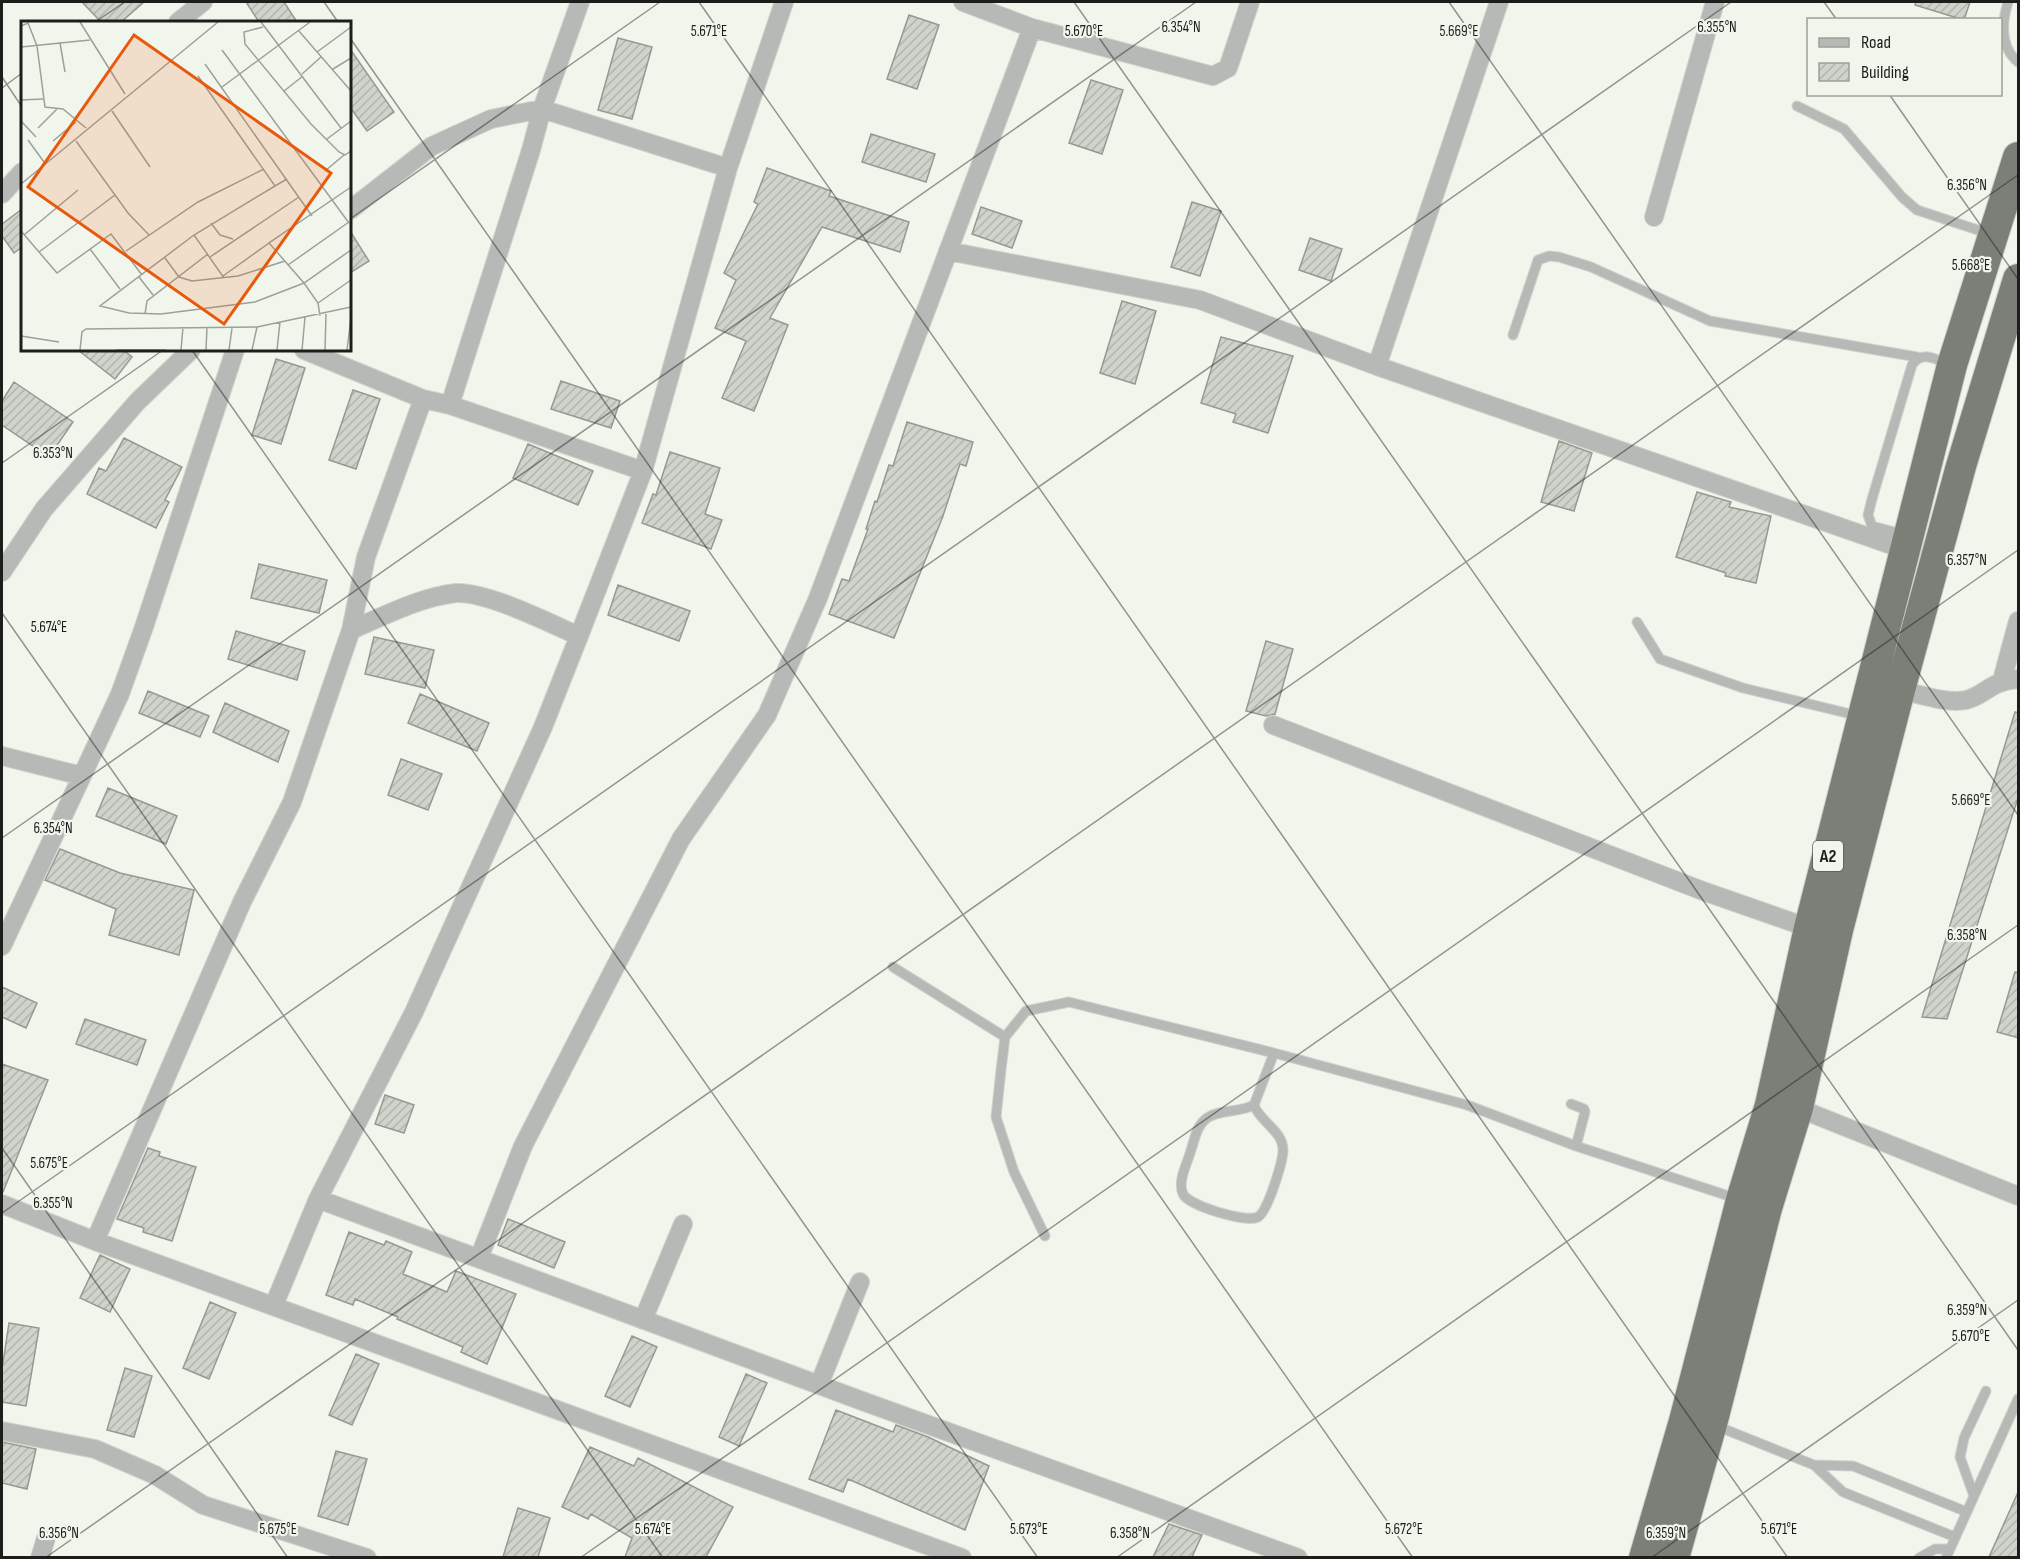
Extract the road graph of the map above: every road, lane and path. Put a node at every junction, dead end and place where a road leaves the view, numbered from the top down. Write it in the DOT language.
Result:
graph roads {
  1 [pos="203,2"];
  2 [pos="580,2"];
  3 [pos="784,2"];
  4 [pos="963,2"];
  5 [pos="1250,2"];
  6 [pos="1499,2"];
  7 [pos="1715,2"];
  8 [pos="2008,2"];
  9 [pos="179,21"];
  10 [pos="1032,28"];
  11 [pos="2019,62"];
  12 [pos="1797,106"];
  13 [pos="542,109"];
  14 [pos="2019,158"];
  15 [pos="728,168"];
  16 [pos="21,173"];
  17 [pos="2,194"];
  18 [pos="351,209"];
  19 [pos="1654,217"];
  20 [pos="1993,235"];
  21 [pos="948,251"];
  22 [pos="2019,279"];
  23 [pos="1513,335"];
  24 [pos="190,351"];
  25 [pos="235,351"];
  26 [pos="306,351"];
  27 [pos="1920,356"];
  28 [pos="1952,365"];
  29 [pos="1377,366"];
  30 [pos="423,399"];
  31 [pos="450,405"];
  32 [pos="643,471"];
  33 [pos="1907,543"];
  34 [pos="2,572"];
  35 [pos="2019,621"];
  36 [pos="1637,622"];
  37 [pos="351,630"];
  38 [pos="579,636"];
  39 [pos="2010,680"];
  40 [pos="1900,690"];
  41 [pos="1864,717"];
  42 [pos="1273,725"];
  43 [pos="2,756"];
  44 [pos="82,776"];
  45 [pos="1809,928"];
  46 [pos="2,946"];
  47 [pos="893,967"];
  48 [pos="1005,1037"];
  49 [pos="1274,1053"];
  50 [pos="1571,1104"];
  51 [pos="1254,1105"];
  52 [pos="1798,1108"];
  53 [pos="1576,1146"];
  54 [pos="2019,1196"];
  55 [pos="318,1199"];
  56 [pos="1741,1200"];
  57 [pos="2,1204"];
  58 [pos="683,1224"];
  59 [pos="1045,1236"];
  60 [pos="95,1241"];
  61 [pos="478,1258"];
  62 [pos="860,1282"];
  63 [pos="274,1305"];
  64 [pos="643,1320"];
  65 [pos="819,1385"];
  66 [pos="1986,1391"];
  67 [pos="2019,1399"];
  68 [pos="1712,1424"];
  69 [pos="2,1431"];
  70 [pos="1814,1465"];
  71 [pos="1974,1496"];
  72 [pos="1967,1512"];
  73 [pos="1955,1537"];
  74 [pos="46,1538"];
  75 [pos="1948,1553"];
  76 [pos="40,1557"];
  77 [pos="367,1557"];
  78 [pos="962,1557"];
  79 [pos="1298,1557"];
  80 [pos="1644,1557"];
  81 [pos="1674,1557"];
  82 [pos="1919,1557"];
  1 -- 9 [label="street"];
  2 -- 13 [label="street"];
  3 -- 15 [label="street"];
  4 -- 10 [label="street"];
  5 -- 10 [label="street"];
  6 -- 29 [label="street"];
  7 -- 19 [label="street"];
  8 -- 11 [label="lane"];
  10 -- 21 [label="street"];
  12 -- 20 [label="lane"];
  13 -- 15 [label="street"];
  13 -- 18 [label="street"];
  13 -- 31 [label="street"];
  14 -- 20 [label="highway, A2"];
  15 -- 32 [label="street"];
  16 -- 17 [label="street"];
  20 -- 28 [label="highway, A2"];
  21 -- 29 [label="street"];
  21 -- 61 [label="street"];
  22 -- 40 [label="highway, A2"];
  23 -- 27 [label="lane"];
  24 -- 34 [label="street"];
  25 -- 44 [label="street"];
  26 -- 30 [label="street"];
  27 -- 28 [label="lane"];
  27 -- 33 [label="lane"];
  28 -- 33 [label="highway, A2"];
  29 -- 33 [label="street"];
  30 -- 31 [label="street"];
  30 -- 37 [label="street"];
  31 -- 32 [label="street"];
  32 -- 38 [label="street"];
  33 -- 41 [label="highway, A2"];
  35 -- 39 [label="street"];
  36 -- 41 [label="lane"];
  37 -- 38 [label="street"];
  37 -- 60 [label="street"];
  38 -- 55 [label="street"];
  39 -- 40 [label="street"];
  40 -- 52 [label="highway, A2"];
  41 -- 45 [label="highway, A2"];
  42 -- 45 [label="street"];
  43 -- 44 [label="street"];
  44 -- 46 [label="street"];
  45 -- 56 [label="highway, A2"];
  47 -- 48 [label="lane"];
  48 -- 49 [label="lane"];
  48 -- 59 [label="lane"];
  49 -- 51 [label="lane"];
  49 -- 53 [label="lane"];
  50 -- 53 [label="lane"];
  51 -- 51 [label="lane"];
  52 -- 54 [label="street"];
  52 -- 68 [label="highway, A2"];
  53 -- 56 [label="lane"];
  55 -- 61 [label="street"];
  55 -- 63 [label="street"];
  56 -- 80 [label="highway, A2"];
  57 -- 60 [label="street"];
  58 -- 64 [label="street"];
  60 -- 63 [label="street"];
  61 -- 64 [label="street"];
  62 -- 65 [label="street"];
  63 -- 78 [label="street"];
  64 -- 65 [label="street"];
  65 -- 79 [label="street"];
  66 -- 71 [label="lane"];
  67 -- 71 [label="lane"];
  68 -- 70 [label="lane"];
  68 -- 81 [label="highway, A2"];
  69 -- 77 [label="street"];
  70 -- 72 [label="lane"];
  70 -- 73 [label="lane"];
  71 -- 72 [label="lane"];
  72 -- 73 [label="lane"];
  73 -- 75 [label="lane"];
  74 -- 76 [label="street"];
  75 -- 82 [label="lane"];
}
